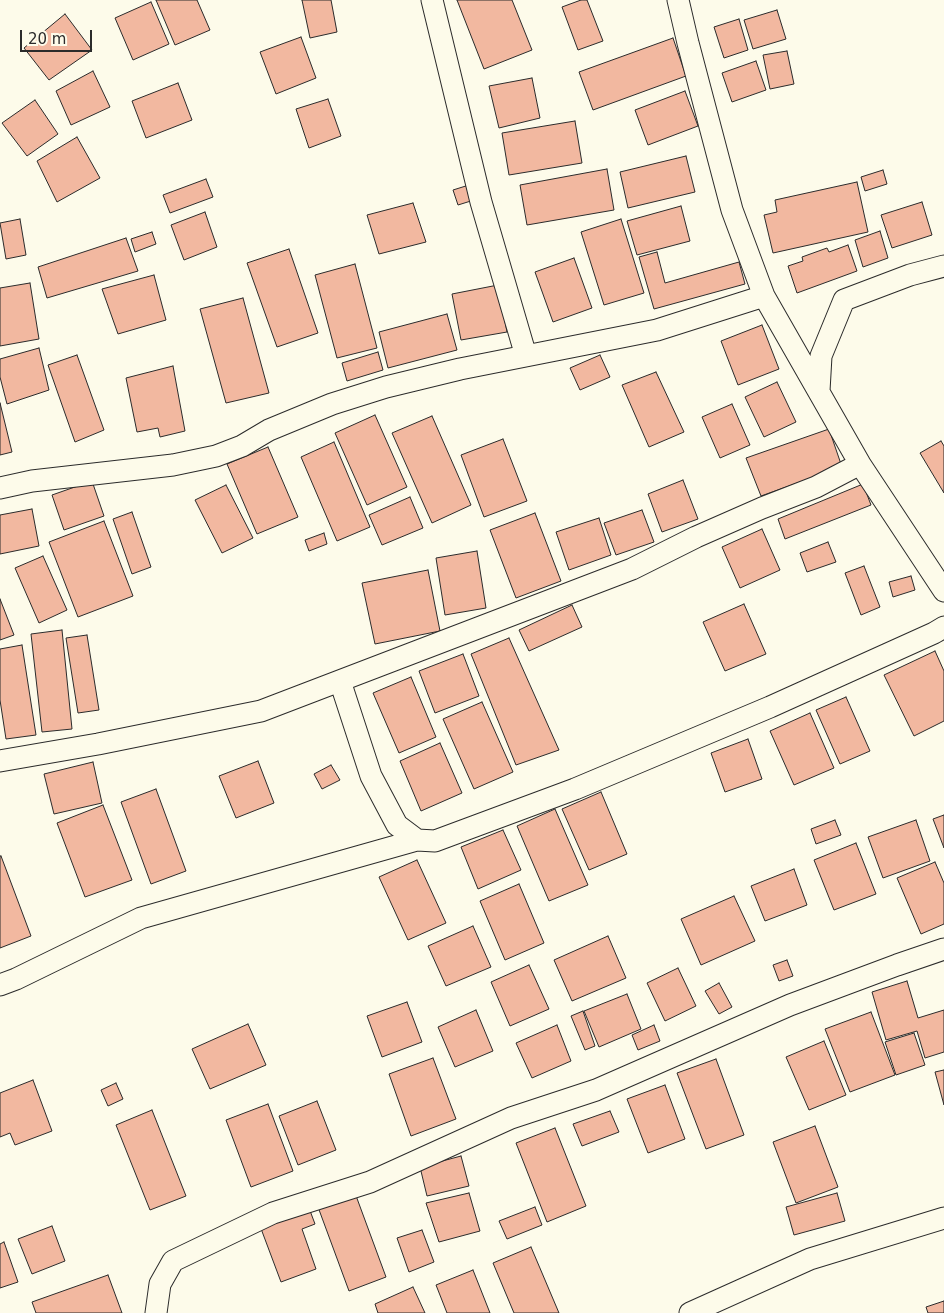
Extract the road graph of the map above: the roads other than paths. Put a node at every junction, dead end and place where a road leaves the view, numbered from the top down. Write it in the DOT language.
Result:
graph roads {
  1 [pos="432,0"];
  2 [pos="678,0"];
  3 [pos="944,266"];
  4 [pos="764,296"];
  5 [pos="526,356"];
  6 [pos="819,391"];
  7 [pos="860,464"];
  8 [pos="0,488"];
  9 [pos="944,591"];
  10 [pos="944,627"];
  11 [pos="340,681"];
  12 [pos="0,762"];
  13 [pos="416,840"];
  14 [pos="944,949"];
  15 [pos="0,985"];
  16 [pos="944,1218"];
  17 [pos="156,1313"];
  18 [pos="690,1313"];
  1 -- 5 [label="street"];
  2 -- 4 [label="street"];
  3 -- 6 [label="street"];
  4 -- 5 [label="street"];
  4 -- 6 [label="street"];
  5 -- 8 [label="street"];
  6 -- 7 [label="street"];
  7 -- 9 [label="street"];
  7 -- 11 [label="street"];
  10 -- 13 [label="street"];
  11 -- 12 [label="street"];
  11 -- 13 [label="street"];
  13 -- 15 [label="street"];
  14 -- 17 [label="street"];
  16 -- 18 [label="street"];
}
